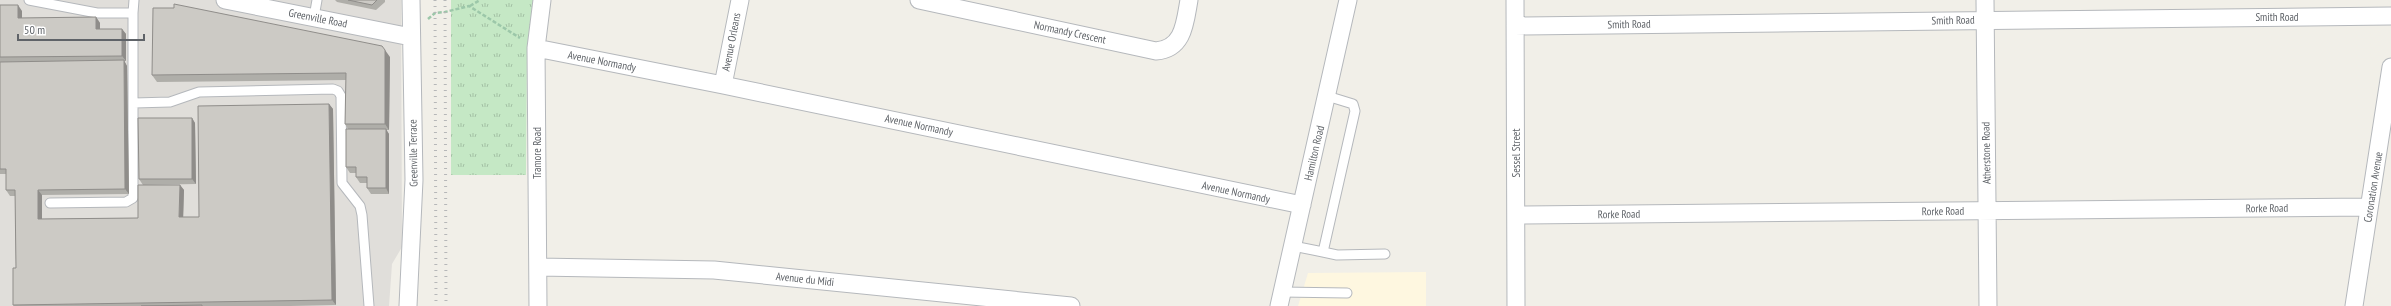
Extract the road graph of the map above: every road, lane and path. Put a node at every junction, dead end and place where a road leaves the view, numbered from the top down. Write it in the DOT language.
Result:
graph roads {
  1 [pos="29,0"];
  2 [pos="134,0"];
  3 [pos="226,0"];
  4 [pos="317,0"];
  5 [pos="411,0"];
  6 [pos="480,0"];
  7 [pos="542,0"];
  8 [pos="740,0"];
  9 [pos="918,0"];
  10 [pos="1189,0"];
  11 [pos="1348,0"];
  12 [pos="1515,0"];
  13 [pos="1985,0"];
  14 [pos="469,6"];
  15 [pos="133,13"];
  16 [pos="2391,16"];
  17 [pos="314,18"];
  18 [pos="1985,19"];
  19 [pos="1515,26"];
  20 [pos="411,37"];
  21 [pos="536,48"];
  22 [pos="2391,67"];
  23 [pos="723,84"];
  24 [pos="1327,96"];
  25 [pos="134,103"];
  26 [pos="50,203"];
  27 [pos="1302,205"];
  28 [pos="2369,207"];
  29 [pos="1987,211"];
  30 [pos="1516,215"];
  31 [pos="1293,246"];
  32 [pos="1323,252"];
  33 [pos="1385,254"];
  34 [pos="538,267"];
  35 [pos="1347,293"];
  36 [pos="1281,299"];
  37 [pos="369,306"];
  38 [pos="408,306"];
  39 [pos="538,306"];
  40 [pos="1071,306"];
  41 [pos="1516,306"];
  42 [pos="1988,306"];
  43 [pos="2354,306"];
  1 -- 15 [label="lane"];
  2 -- 15 [label="lane"];
  3 -- 17 [label="street, Greenville Road"];
  4 -- 17 [label="lane"];
  5 -- 20 [label="street, Greenville Terrace"];
  6 -- 14 [label="path"];
  7 -- 21 [label="street, Tramore Road"];
  8 -- 23 [label="street, Avenue Orleans"];
  9 -- 10 [label="street, Normandy Crescent"];
  11 -- 24 [label="street, Hamilton Road"];
  12 -- 19 [label="street, Sessel Street"];
  13 -- 18 [label="street, Atherstone Road"];
  14 -- 20 [label="path"];
  14 -- 21 [label="path"];
  15 -- 25 [label="lane"];
  16 -- 18 [label="street, Smith Road"];
  17 -- 20 [label="street, Greenville Road"];
  18 -- 19 [label="street, Smith Road"];
  18 -- 29 [label="street, Atherstone Road"];
  19 -- 30 [label="street, Sessel Street"];
  20 -- 38 [label="street, Greenville Terrace"];
  21 -- 23 [label="street, Avenue Normandy"];
  21 -- 34 [label="street, Tramore Road"];
  22 -- 28 [label="street, Coronation Avenue"];
  23 -- 27 [label="street, Avenue Normandy"];
  24 -- 27 [label="street, Hamilton Road"];
  24 -- 32 [label="lane"];
  25 -- 26 [label="lane"];
  25 -- 37 [label="lane"];
  27 -- 31 [label="street, Hamilton Road"];
  28 -- 29 [label="street, Rorke Road"];
  28 -- 43 [label="street, Coronation Avenue"];
  29 -- 30 [label="street, Rorke Road"];
  29 -- 42 [label="street, Atherstone Road"];
  30 -- 41 [label="street, Sessel Street"];
  31 -- 32 [label="lane"];
  31 -- 36 [label="street, Hamilton Road"];
  32 -- 33 [label="lane"];
  34 -- 39 [label="street, Tramore Road"];
  34 -- 40 [label="street, Avenue du Midi"];
  35 -- 36 [label="lane"];
}
